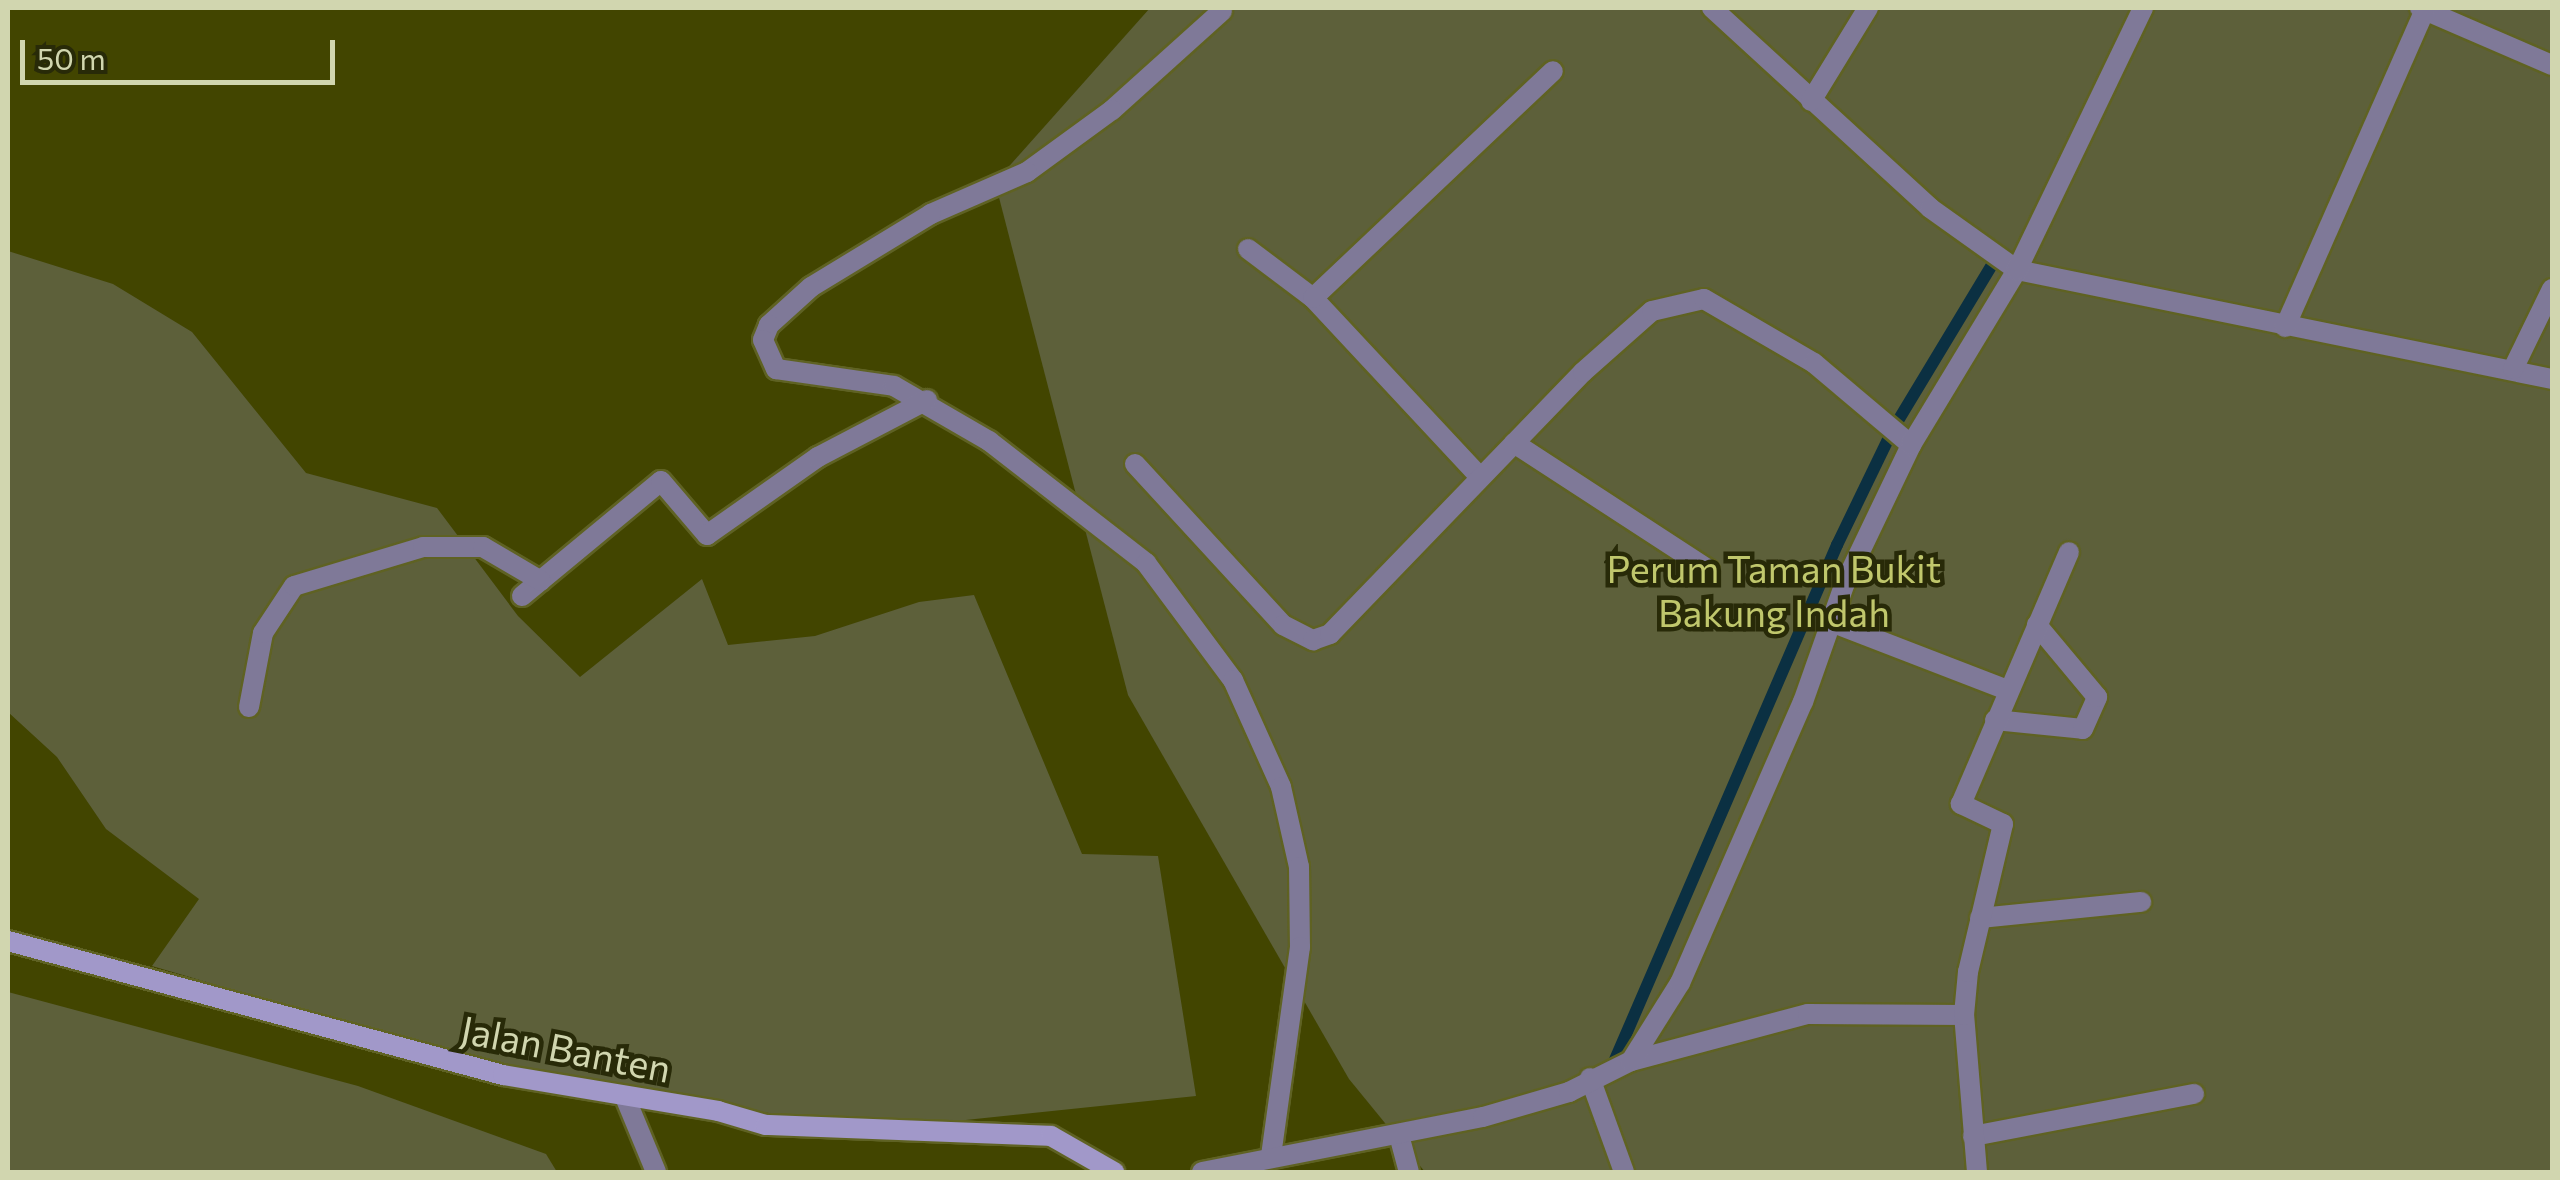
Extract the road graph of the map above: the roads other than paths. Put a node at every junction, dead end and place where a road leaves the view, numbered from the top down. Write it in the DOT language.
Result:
graph roads {
  1 [pos="1712,8"];
  2 [pos="1868,8"];
  3 [pos="2142,8"];
  4 [pos="2422,8"];
  5 [pos="1222,11"];
  6 [pos="2552,66"];
  7 [pos="1553,71"];
  8 [pos="1811,101"];
  9 [pos="1248,249"];
  10 [pos="2017,270"];
  11 [pos="2552,288"];
  12 [pos="1313,298"];
  13 [pos="2284,327"];
  14 [pos="2513,368"];
  15 [pos="2552,378"];
  16 [pos="927,400"];
  17 [pos="1514,443"];
  18 [pos="1911,444"];
  19 [pos="1135,464"];
  20 [pos="1480,477"];
  21 [pos="2069,552"];
  22 [pos="1708,570"];
  23 [pos="541,581"];
  24 [pos="522,596"];
  25 [pos="1831,622"];
  26 [pos="2037,624"];
  27 [pos="2008,690"];
  28 [pos="249,707"];
  29 [pos="1995,720"];
  30 [pos="2141,902"];
  31 [pos="1980,918"];
  32 [pos="8,941"];
  33 [pos="1964,1015"];
  34 [pos="1630,1061"];
  35 [pos="1590,1078"];
  36 [pos="2194,1094"];
  37 [pos="625,1097"];
  38 [pos="1400,1136"];
  39 [pos="1973,1136"];
  40 [pos="1270,1156"];
  41 [pos="656,1172"];
  42 [pos="1114,1172"];
  43 [pos="1202,1172"];
  44 [pos="1409,1172"];
  45 [pos="1624,1172"];
  46 [pos="1976,1172"];
  1 -- 8 [label="street"];
  2 -- 8 [label="street"];
  3 -- 10 [label="street"];
  4 -- 6 [label="street"];
  4 -- 13 [label="street"];
  5 -- 16 [label="street"];
  7 -- 12 [label="street"];
  8 -- 10 [label="street"];
  9 -- 12 [label="street"];
  10 -- 13 [label="street"];
  10 -- 18 [label="street"];
  11 -- 14 [label="street"];
  12 -- 20 [label="street"];
  13 -- 14 [label="street"];
  14 -- 15 [label="street"];
  16 -- 23 [label="street"];
  16 -- 40 [label="street"];
  17 -- 18 [label="street"];
  17 -- 20 [label="street"];
  17 -- 22 [label="street"];
  18 -- 25 [label="street"];
  19 -- 20 [label="street"];
  21 -- 26 [label="street"];
  23 -- 24 [label="street"];
  23 -- 28 [label="street"];
  25 -- 27 [label="street"];
  25 -- 34 [label="street"];
  26 -- 27 [label="street"];
  26 -- 29 [label="street"];
  27 -- 29 [label="street"];
  29 -- 31 [label="street"];
  30 -- 31 [label="street"];
  31 -- 33 [label="street"];
  32 -- 37 [label="street, Jalan Banten"];
  33 -- 34 [label="street"];
  33 -- 39 [label="street"];
  34 -- 35 [label="street"];
  35 -- 38 [label="street"];
  35 -- 45 [label="street"];
  36 -- 39 [label="street"];
  37 -- 41 [label="street"];
  37 -- 42 [label="street, Jalan Banten"];
  38 -- 40 [label="street"];
  38 -- 44 [label="street"];
  39 -- 46 [label="street"];
  40 -- 43 [label="street"];
}
